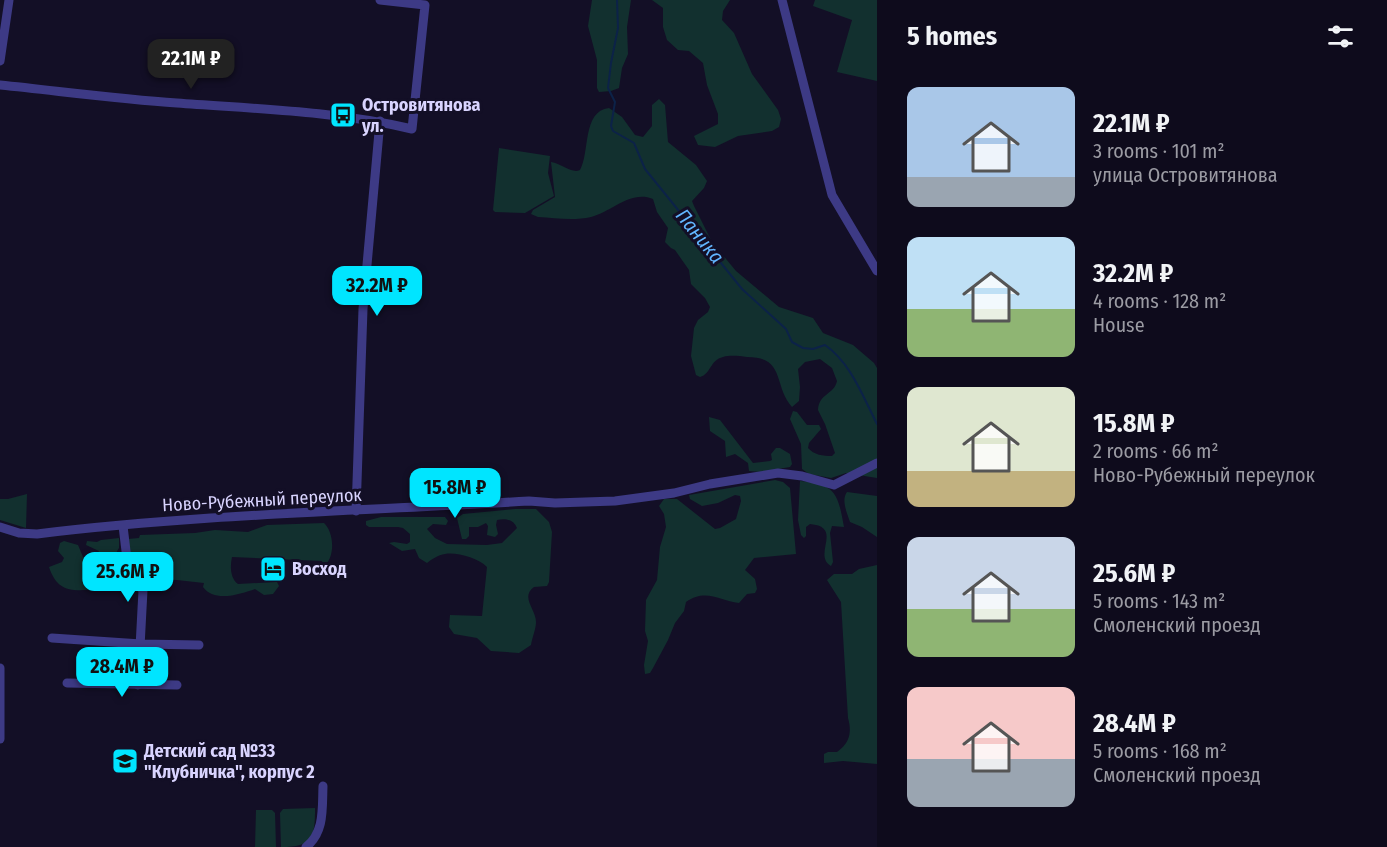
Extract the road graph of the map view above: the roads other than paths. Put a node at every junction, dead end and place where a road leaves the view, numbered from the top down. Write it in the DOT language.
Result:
graph roads {
  1 [pos="9,0"];
  2 [pos="380,0"];
  3 [pos="782,0"];
  4 [pos="392,1"];
  5 [pos="0,61"];
  6 [pos="0,85"];
  7 [pos="380,122"];
  8 [pos="877,271"];
  9 [pos="877,463"];
  10 [pos="356,511"];
  11 [pos="123,526"];
  12 [pos="0,527"];
  13 [pos="52,638"];
  14 [pos="141,644"];
  15 [pos="199,645"];
  16 [pos="0,668"];
  17 [pos="67,683"];
  18 [pos="138,685"];
  19 [pos="177,685"];
  20 [pos="0,739"];
  21 [pos="323,786"];
  22 [pos="306,847"];
  1 -- 5 [label="street"];
  2 -- 4 [label="street"];
  3 -- 8 [label="street"];
  4 -- 7 [label="street"];
  6 -- 7 [label="street"];
  7 -- 10 [label="street"];
  9 -- 10 [label="street, Ново-Рубежный переулок"];
  10 -- 11 [label="street, Ново-Рубежный переулок"];
  11 -- 12 [label="street, Ново-Рубежный переулок"];
  11 -- 14 [label="street"];
  13 -- 14 [label="street"];
  14 -- 15 [label="street"];
  14 -- 18 [label="street"];
  16 -- 20 [label="street"];
  17 -- 18 [label="street"];
  18 -- 19 [label="street"];
  21 -- 22 [label="street"];
}
